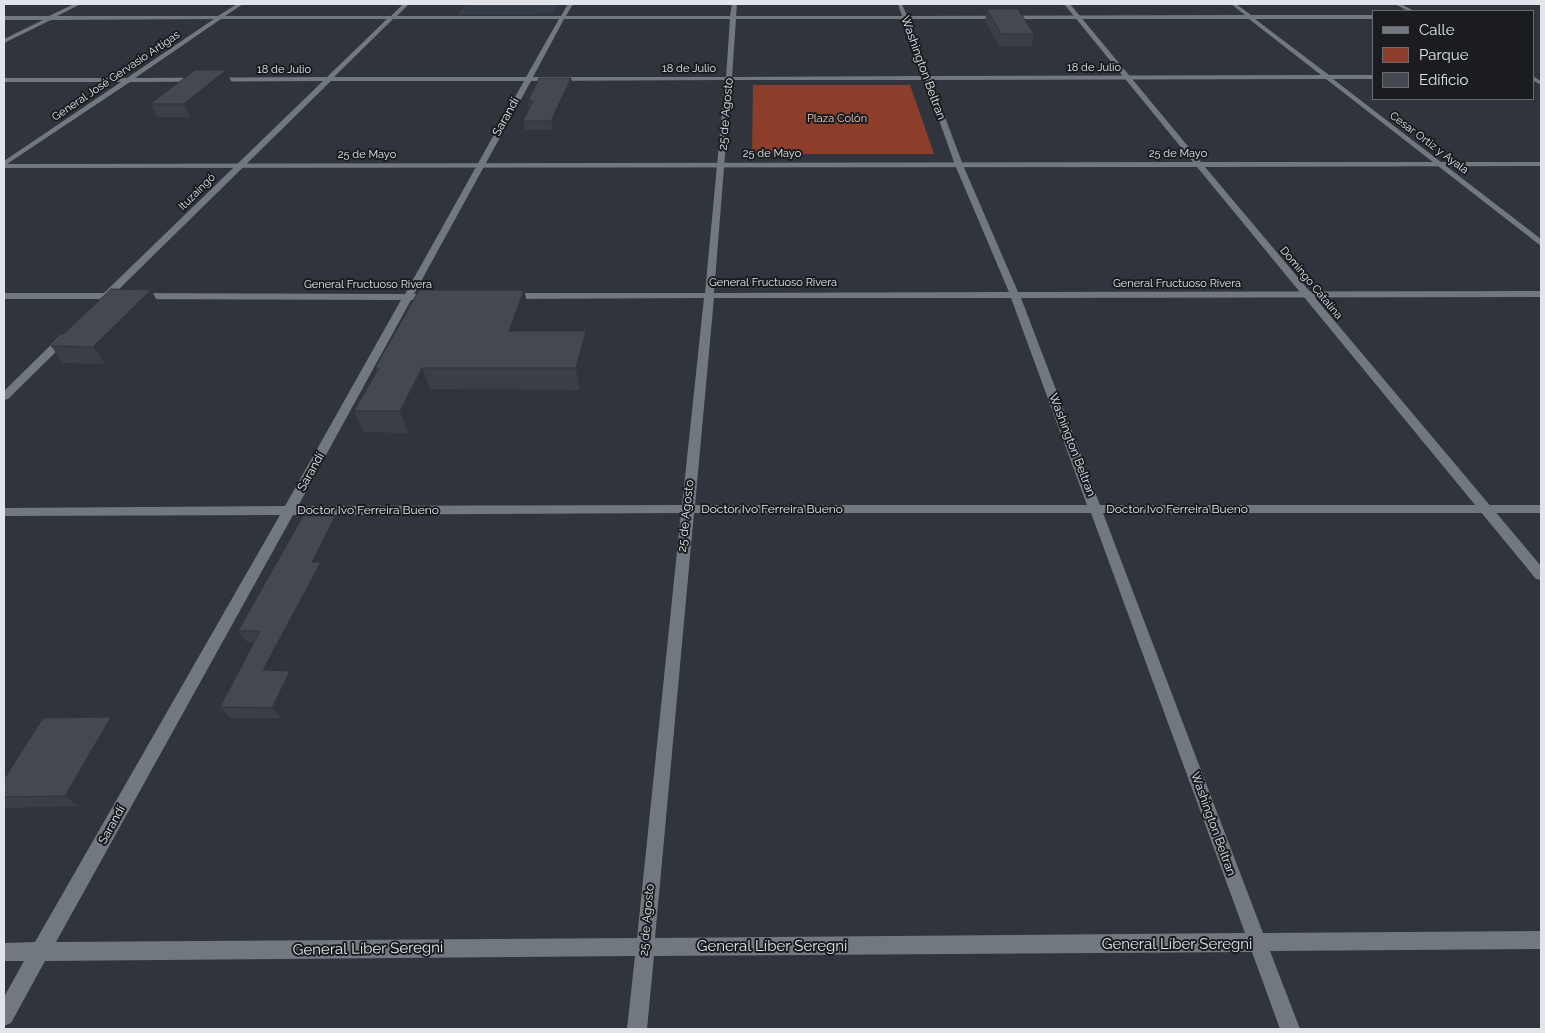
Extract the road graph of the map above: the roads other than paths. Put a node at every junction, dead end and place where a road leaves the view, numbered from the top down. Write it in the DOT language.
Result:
graph roads {
  1 [pos="78,4"];
  2 [pos="240,4"];
  3 [pos="406,4"];
  4 [pos="570,4"];
  5 [pos="734,4"];
  6 [pos="900,4"];
  7 [pos="1067,4"];
  8 [pos="1233,4"];
  9 [pos="1398,4"];
  10 [pos="1409,10"];
  11 [pos="904,16"];
  12 [pos="562,17"];
  13 [pos="733,17"];
  14 [pos="1078,17"];
  15 [pos="1250,17"];
  16 [pos="1372,17"];
  17 [pos="4,18"];
  18 [pos="51,18"];
  19 [pos="220,18"];
  20 [pos="393,18"];
  21 [pos="4,42"];
  22 [pos="1325,77"];
  23 [pos="1372,77"];
  24 [pos="927,78"];
  25 [pos="1129,78"];
  26 [pos="328,79"];
  27 [pos="528,79"];
  28 [pos="729,79"];
  29 [pos="4,80"];
  30 [pos="128,80"];
  31 [pos="1439,164"];
  32 [pos="1541,164"];
  33 [pos="4,165"];
  34 [pos="722,165"];
  35 [pos="959,165"];
  36 [pos="1199,165"];
  37 [pos="479,166"];
  38 [pos="238,167"];
  39 [pos="1541,243"];
  40 [pos="708,294"];
  41 [pos="1541,294"];
  42 [pos="1306,295"];
  43 [pos="4,296"];
  44 [pos="494,296"];
  45 [pos="1015,296"];
  46 [pos="407,297"];
  47 [pos="446,297"];
  48 [pos="104,299"];
  49 [pos="73,329"];
  50 [pos="4,397"];
  51 [pos="1096,508"];
  52 [pos="687,509"];
  53 [pos="1487,509"];
  54 [pos="1541,509"];
  55 [pos="289,511"];
  56 [pos="4,512"];
  57 [pos="1541,574"];
  58 [pos="1541,940"];
  59 [pos="1258,944"];
  60 [pos="644,946"];
  61 [pos="4,952"];
  62 [pos="41,952"];
  63 [pos="4,1016"];
  64 [pos="637,1029"];
  65 [pos="1290,1029"];
  1 -- 18 [label="street"];
  2 -- 19 [label="street, General José Gervasio Artigas"];
  3 -- 20 [label="street, Ituzaingó"];
  4 -- 12 [label="street, Sarandí"];
  5 -- 13 [label="street, 25 de Agosto"];
  6 -- 11 [label="street, Washington Beltran"];
  7 -- 14 [label="street, Domingo Catalina"];
  8 -- 15 [label="street, Cesar Ortiz y Ayala"];
  9 -- 10 [label="street"];
  11 -- 13 [label="street"];
  11 -- 14 [label="street"];
  11 -- 24 [label="street, Washington Beltran"];
  12 -- 13 [label="street"];
  12 -- 20 [label="street"];
  12 -- 27 [label="street, Sarandí"];
  13 -- 28 [label="street, 25 de Agosto"];
  14 -- 15 [label="street"];
  14 -- 25 [label="street, Domingo Catalina"];
  15 -- 16 [label="street"];
  15 -- 22 [label="street, Cesar Ortiz y Ayala"];
  17 -- 18 [label="street"];
  18 -- 19 [label="street"];
  18 -- 21 [label="street"];
  19 -- 20 [label="street"];
  19 -- 30 [label="street, General José Gervasio Artigas"];
  20 -- 26 [label="street, Ituzaingó"];
  22 -- 23 [label="street, 18 de Julio"];
  22 -- 25 [label="street, 18 de Julio"];
  22 -- 31 [label="street, Cesar Ortiz y Ayala"];
  24 -- 25 [label="street, 18 de Julio"];
  24 -- 28 [label="street, 18 de Julio"];
  24 -- 35 [label="street, Washington Beltran"];
  25 -- 36 [label="street, Domingo Catalina"];
  26 -- 27 [label="street, 18 de Julio"];
  26 -- 30 [label="street, 18 de Julio"];
  26 -- 38 [label="street, Ituzaingó"];
  27 -- 28 [label="street, 18 de Julio"];
  27 -- 37 [label="street, Sarandí"];
  28 -- 34 [label="street, 25 de Agosto"];
  29 -- 30 [label="street, 18 de Julio"];
  30 -- 33 [label="street, General José Gervasio Artigas"];
  31 -- 32 [label="street, 25 de Mayo"];
  31 -- 36 [label="street, 25 de Mayo"];
  31 -- 39 [label="street, Cesar Ortiz y Ayala"];
  33 -- 38 [label="street, 25 de Mayo"];
  34 -- 35 [label="street, 25 de Mayo"];
  34 -- 37 [label="street, 25 de Mayo"];
  34 -- 40 [label="street, 25 de Agosto"];
  35 -- 36 [label="street, 25 de Mayo"];
  35 -- 45 [label="street, Washington Beltran"];
  36 -- 42 [label="street, Domingo Catalina"];
  37 -- 38 [label="street, 25 de Mayo"];
  37 -- 46 [label="street, Sarandí"];
  38 -- 48 [label="street, Ituzaingó"];
  40 -- 44 [label="street, General Fructuoso Rivera"];
  40 -- 45 [label="street, General Fructuoso Rivera"];
  40 -- 52 [label="street, 25 de Agosto"];
  41 -- 42 [label="street, General Fructuoso Rivera"];
  42 -- 45 [label="street, General Fructuoso Rivera"];
  42 -- 53 [label="street, Domingo Catalina"];
  43 -- 48 [label="street, General Fructuoso Rivera"];
  45 -- 51 [label="street, Washington Beltran"];
  46 -- 47 [label="street, General Fructuoso Rivera"];
  46 -- 48 [label="street, General Fructuoso Rivera"];
  46 -- 55 [label="street, Sarandí"];
  49 -- 50 [label="street"];
  51 -- 52 [label="street, Doctor Ivo Ferreira Bueno"];
  51 -- 53 [label="street, Doctor Ivo Ferreira Bueno"];
  51 -- 59 [label="street, Washington Beltran"];
  52 -- 55 [label="street, Doctor Ivo Ferreira Bueno"];
  52 -- 60 [label="street, 25 de Agosto"];
  53 -- 54 [label="street, Doctor Ivo Ferreira Bueno"];
  53 -- 57 [label="street, Domingo Catalina"];
  55 -- 56 [label="street, Doctor Ivo Ferreira Bueno"];
  55 -- 62 [label="street, Sarandí"];
  58 -- 59 [label="street, General Líber Seregni"];
  59 -- 60 [label="street, General Líber Seregni"];
  59 -- 65 [label="street, Washington Beltran"];
  60 -- 62 [label="street, General Líber Seregni"];
  60 -- 64 [label="street, 25 de Agosto"];
  61 -- 62 [label="street, General Líber Seregni"];
  62 -- 63 [label="street, Sarandí"];
}
